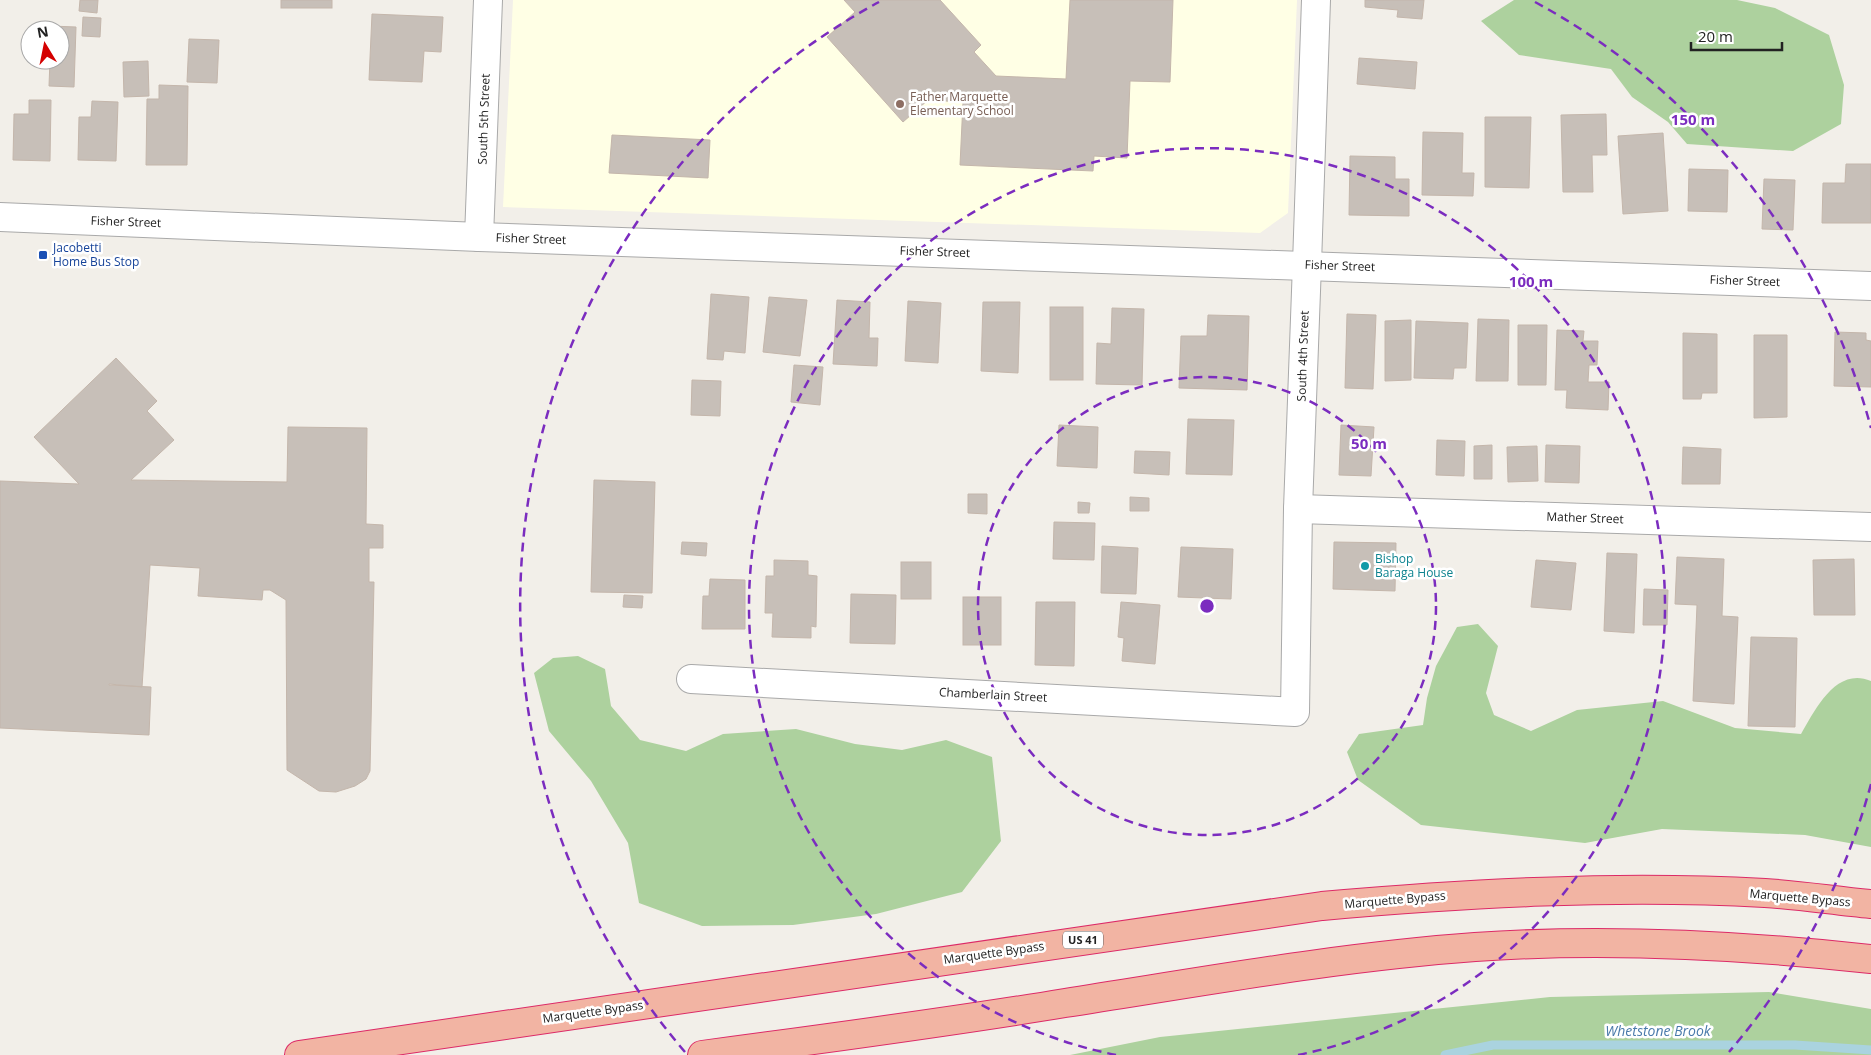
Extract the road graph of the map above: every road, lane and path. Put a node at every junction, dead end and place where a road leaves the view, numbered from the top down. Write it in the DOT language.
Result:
graph roads {
  1 [pos="488,0"];
  2 [pos="1316,0"];
  3 [pos="0,217"];
  4 [pos="479,237"];
  5 [pos="1306,264"];
  6 [pos="1871,286"];
  7 [pos="1298,509"];
  8 [pos="1871,527"];
  9 [pos="691,679"];
  10 [pos="1295,712"];
  11 [pos="1871,904"];
  12 [pos="1871,959"];
  13 [pos="299,1055"];
  14 [pos="702,1055"];
  1 -- 4 [label="street, South 5th Street"];
  2 -- 5 [label="street, South 4th Street"];
  3 -- 4 [label="street, Fisher Street"];
  4 -- 5 [label="street, Fisher Street"];
  5 -- 6 [label="street, Fisher Street"];
  5 -- 7 [label="street, South 4th Street"];
  7 -- 8 [label="street, Mather Street"];
  7 -- 10 [label="street, South 4th Street"];
  9 -- 10 [label="street, Chamberlain Street"];
  11 -- 13 [label="highway, Marquette Bypass / US 41"];
  12 -- 14 [label="highway"];
}
